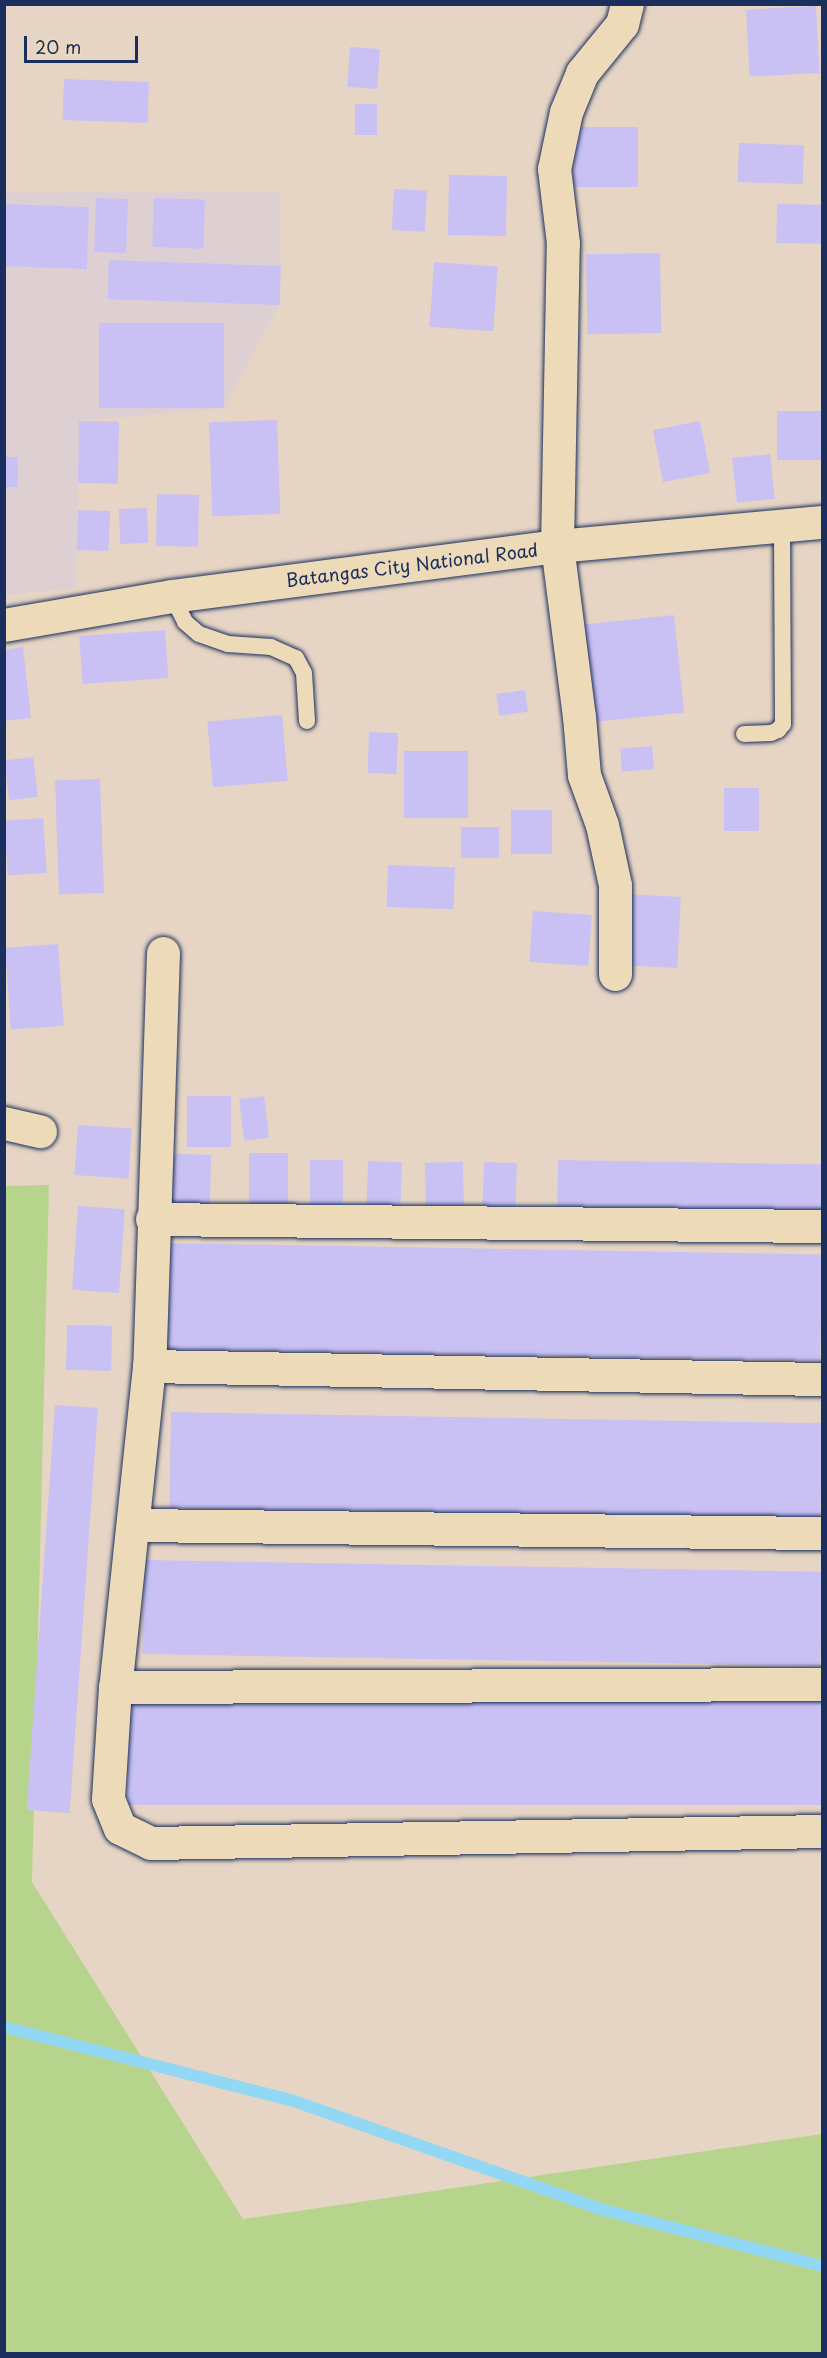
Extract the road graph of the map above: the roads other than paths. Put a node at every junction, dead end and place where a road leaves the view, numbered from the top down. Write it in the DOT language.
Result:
graph roads {
  1 [pos="627,4"];
  2 [pos="822,522"];
  3 [pos="782,526"];
  4 [pos="557,546"];
  5 [pos="172,596"];
  6 [pos="4,625"];
  7 [pos="307,721"];
  8 [pos="744,734"];
  9 [pos="163,953"];
  10 [pos="615,974"];
  11 [pos="4,1123"];
  12 [pos="40,1131"];
  13 [pos="152,1219"];
  14 [pos="822,1226"];
  15 [pos="149,1366"];
  16 [pos="822,1379"];
  17 [pos="134,1526"];
  18 [pos="822,1533"];
  19 [pos="822,1684"];
  20 [pos="115,1687"];
  21 [pos="822,1831"];
  1 -- 4 [label="street"];
  2 -- 3 [label="street, Batangas City National Road"];
  3 -- 4 [label="street, Batangas City National Road"];
  3 -- 8 [label="lane"];
  4 -- 5 [label="street, Batangas City National Road"];
  4 -- 10 [label="street"];
  5 -- 6 [label="street, Batangas City National Road"];
  5 -- 7 [label="lane"];
  9 -- 13 [label="street"];
  11 -- 12 [label="street"];
  13 -- 14 [label="street"];
  13 -- 15 [label="street"];
  15 -- 16 [label="street"];
  15 -- 17 [label="street"];
  17 -- 18 [label="street"];
  17 -- 20 [label="street"];
  19 -- 20 [label="street"];
  20 -- 21 [label="street"];
}
